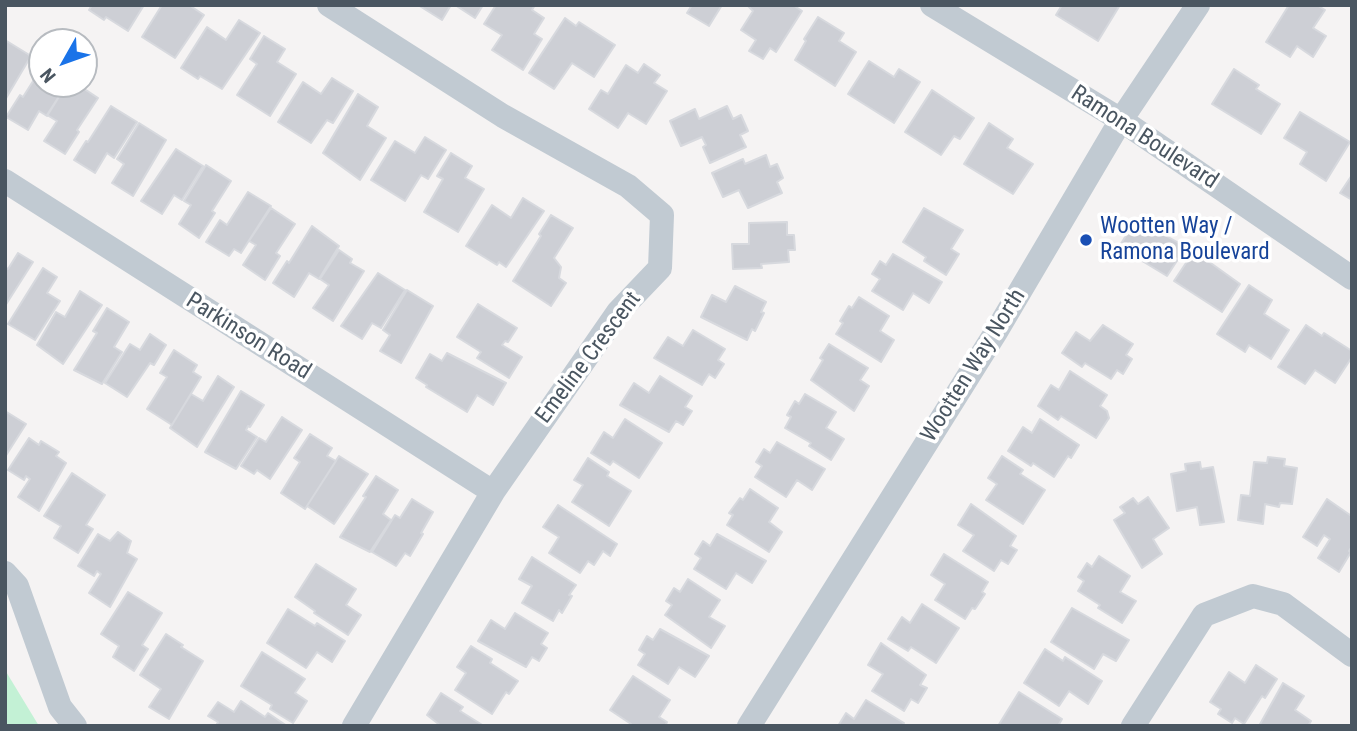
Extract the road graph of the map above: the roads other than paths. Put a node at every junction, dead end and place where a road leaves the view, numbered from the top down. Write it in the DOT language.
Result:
graph roads {
  1 [pos="329,5"];
  2 [pos="932,5"];
  3 [pos="1198,5"];
  4 [pos="1121,120"];
  5 [pos="5,181"];
  6 [pos="1352,278"];
  7 [pos="493,492"];
  8 [pos="5,573"];
  9 [pos="1352,655"];
  10 [pos="75,726"];
  11 [pos="354,726"];
  12 [pos="749,726"];
  13 [pos="1133,726"];
  1 -- 7 [label="street, Emeline Crescent"];
  2 -- 4 [label="street, Ramona Boulevard"];
  3 -- 4 [label="street, Wootten Way North"];
  4 -- 6 [label="street, Ramona Boulevard"];
  4 -- 12 [label="street, Wootten Way North"];
  5 -- 7 [label="street, Parkinson Road"];
  7 -- 11 [label="street, Emeline Crescent"];
  8 -- 10 [label="street"];
  9 -- 13 [label="street"];
}
